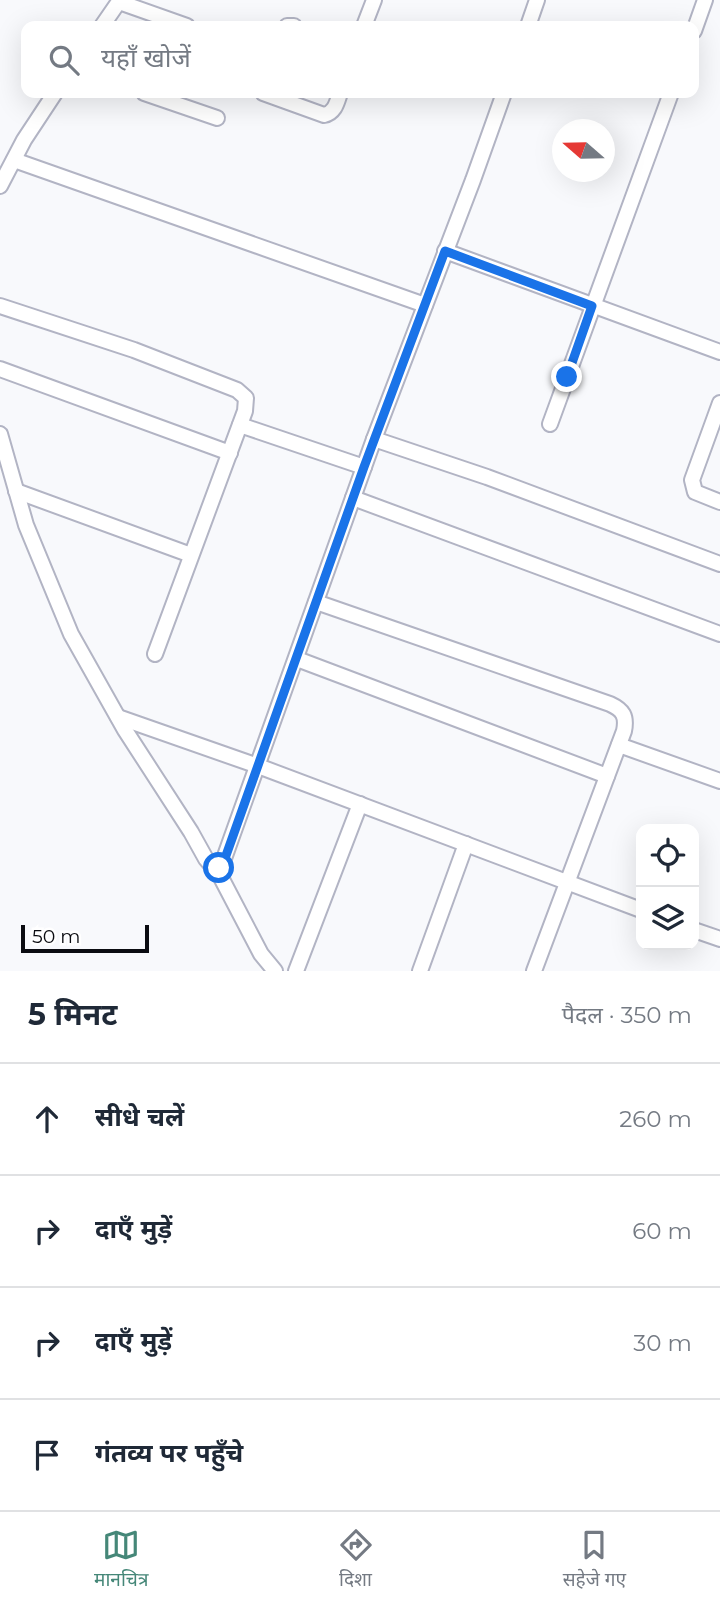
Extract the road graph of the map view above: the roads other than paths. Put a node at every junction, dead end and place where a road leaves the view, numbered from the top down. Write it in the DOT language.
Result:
graph roads {
  1 [pos="374,0"];
  2 [pos="537,0"];
  3 [pos="705,0"];
  4 [pos="119,1"];
  5 [pos="105,21"];
  6 [pos="173,21"];
  7 [pos="366,21"];
  8 [pos="530,21"];
  9 [pos="698,21"];
  10 [pos="52,98"];
  11 [pos="159,98"];
  12 [pos="277,98"];
  13 [pos="338,98"];
  14 [pos="502,98"];
  15 [pos="669,98"];
  16 [pos="217,118"];
  17 [pos="14,160"];
  18 [pos="0,186"];
  19 [pos="445,251"];
  20 [pos="425,305"];
  21 [pos="0,306"];
  22 [pos="592,306"];
  23 [pos="720,352"];
  24 [pos="0,369"];
  25 [pos="720,403"];
  26 [pos="550,424"];
  27 [pos="240,425"];
  28 [pos="0,434"];
  29 [pos="374,439"];
  30 [pos="230,453"];
  31 [pos="364,467"];
  32 [pos="16,491"];
  33 [pos="353,498"];
  34 [pos="720,502"];
  35 [pos="191,555"];
  36 [pos="720,564"];
  37 [pos="316,602"];
  38 [pos="720,634"];
  39 [pos="155,654"];
  40 [pos="296,659"];
  41 [pos="118,718"];
  42 [pos="619,745"];
  43 [pos="258,766"];
  44 [pos="607,775"];
  45 [pos="720,781"];
  46 [pos="360,804"];
  47 [pos="466,844"];
  48 [pos="215,866"];
  49 [pos="568,882"];
  50 [pos="636,908"];
  51 [pos="699,932"];
  52 [pos="720,939"];
  53 [pos="275,971"];
  54 [pos="296,971"];
  55 [pos="420,971"];
  56 [pos="534,971"];
  1 -- 7 [label="street"];
  2 -- 8 [label="street"];
  3 -- 9 [label="street"];
  4 -- 5 [label="street"];
  4 -- 6 [label="street"];
  10 -- 17 [label="street"];
  11 -- 16 [label="street"];
  12 -- 13 [label="street"];
  14 -- 19 [label="street"];
  15 -- 22 [label="street"];
  17 -- 18 [label="street"];
  17 -- 20 [label="street"];
  19 -- 20 [label="street"];
  19 -- 22 [label="street"];
  20 -- 29 [label="street"];
  21 -- 27 [label="street"];
  22 -- 23 [label="street"];
  22 -- 26 [label="street"];
  24 -- 30 [label="street"];
  25 -- 34 [label="street"];
  27 -- 30 [label="street"];
  27 -- 31 [label="street"];
  28 -- 32 [label="street"];
  29 -- 31 [label="street"];
  29 -- 36 [label="street"];
  30 -- 35 [label="street"];
  31 -- 33 [label="street"];
  32 -- 35 [label="street"];
  32 -- 41 [label="street"];
  33 -- 37 [label="street"];
  33 -- 38 [label="street"];
  35 -- 39 [label="street"];
  37 -- 40 [label="street"];
  37 -- 42 [label="street"];
  40 -- 43 [label="street"];
  40 -- 44 [label="street"];
  41 -- 43 [label="street"];
  41 -- 48 [label="street"];
  42 -- 44 [label="street"];
  42 -- 45 [label="street"];
  43 -- 46 [label="street"];
  43 -- 48 [label="street"];
  44 -- 49 [label="street"];
  46 -- 47 [label="street"];
  46 -- 54 [label="street"];
  47 -- 49 [label="street"];
  47 -- 55 [label="street"];
  48 -- 53 [label="street"];
  49 -- 50 [label="street"];
  49 -- 56 [label="street"];
  51 -- 52 [label="street"];
}
